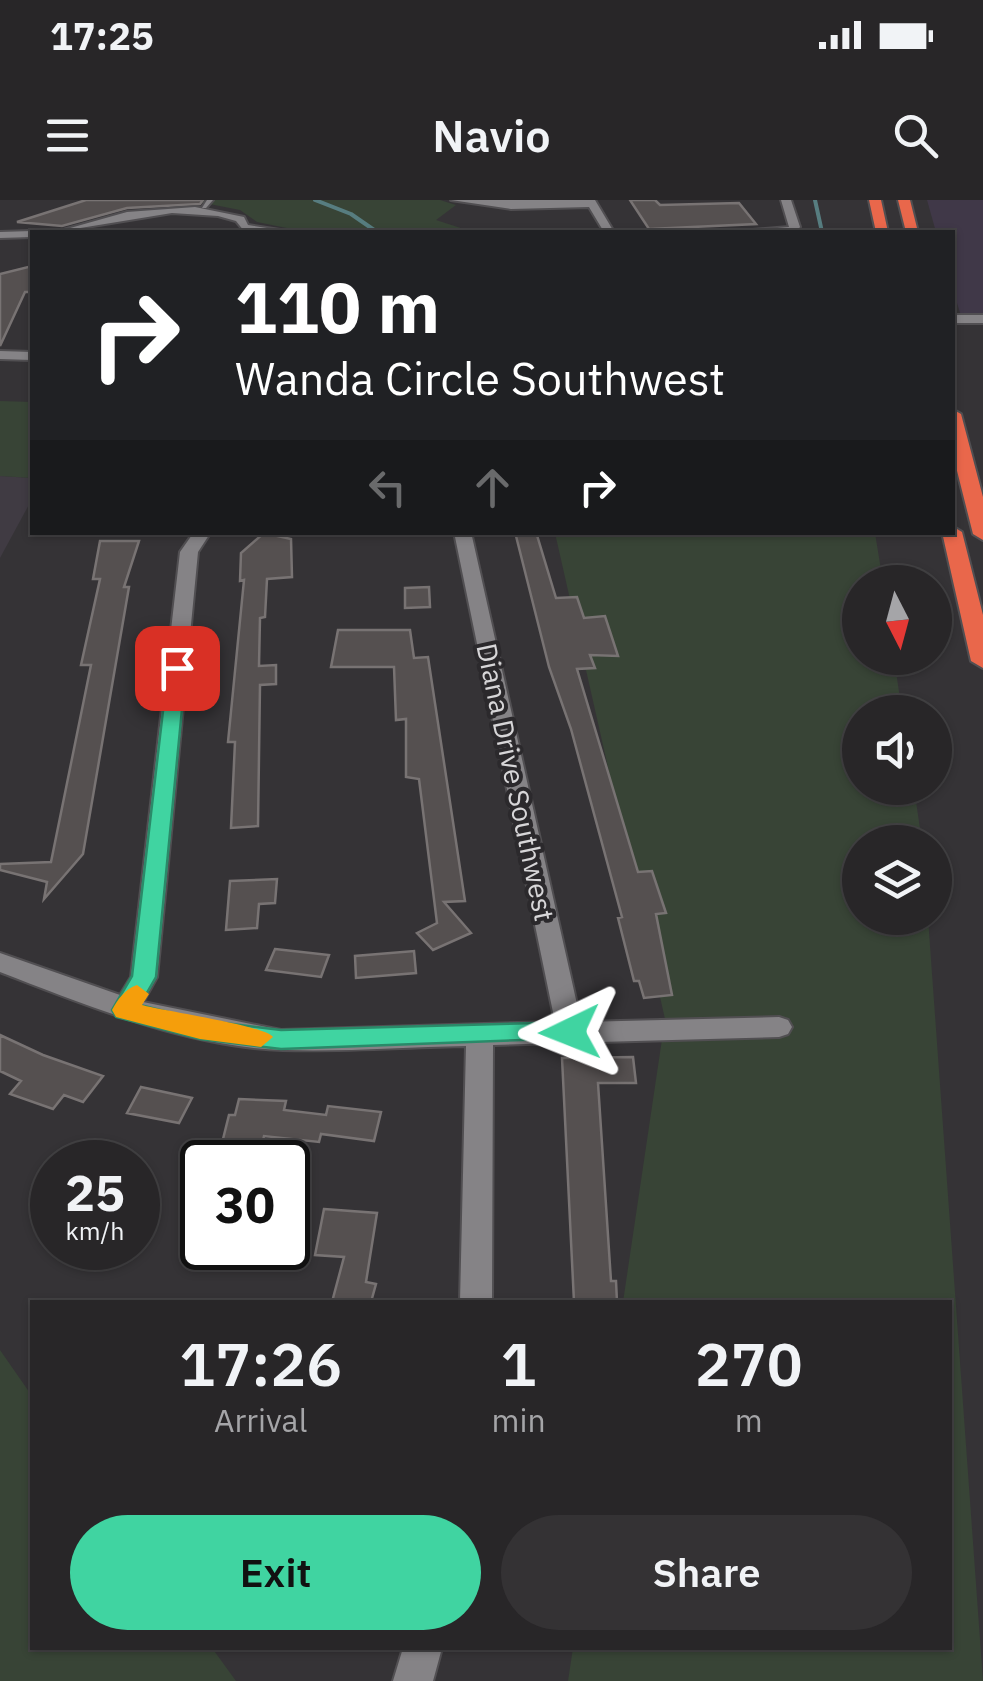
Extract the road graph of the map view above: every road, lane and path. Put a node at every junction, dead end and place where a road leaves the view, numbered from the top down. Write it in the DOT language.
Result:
graph roads {
  1 [pos="456,200"];
  2 [pos="786,200"];
  3 [pos="875,200"];
  4 [pos="904,200"];
  5 [pos="591,202"];
  6 [pos="178,203"];
  7 [pos="206,204"];
  8 [pos="67,230"];
  9 [pos="243,230"];
  10 [pos="608,230"];
  11 [pos="792,230"];
  12 [pos="882,230"];
  13 [pos="912,230"];
  14 [pos="30,234"];
  15 [pos="0,235"];
  16 [pos="955,319"];
  17 [pos="983,319"];
  18 [pos="0,354"];
  19 [pos="30,356"];
  20 [pos="955,426"];
  21 [pos="983,534"];
  22 [pos="201,535"];
  23 [pos="463,535"];
  24 [pos="953,535"];
  25 [pos="983,661"];
  26 [pos="0,962"];
  27 [pos="124,1010"];
  28 [pos="779,1027"];
  29 [pos="570,1032"];
  30 [pos="480,1034"];
  31 [pos="476,1300"];
  32 [pos="421,1650"];
  33 [pos="413,1681"];
  1 -- 5 [label="street"];
  2 -- 11 [label="street"];
  3 -- 12 [label="highway"];
  4 -- 13 [label="highway"];
  5 -- 10 [label="street"];
  6 -- 7 [label="street"];
  6 -- 8 [label="street"];
  7 -- 9 [label="street"];
  14 -- 15 [label="street"];
  16 -- 17 [label="street"];
  18 -- 19 [label="street"];
  20 -- 21 [label="highway"];
  22 -- 27 [label="street"];
  23 -- 29 [label="street, Diana Drive Southwest"];
  24 -- 25 [label="highway"];
  26 -- 27 [label="street"];
  27 -- 30 [label="street"];
  28 -- 29 [label="street"];
  29 -- 30 [label="street"];
  30 -- 31 [label="street"];
  32 -- 33 [label="street"];
}
